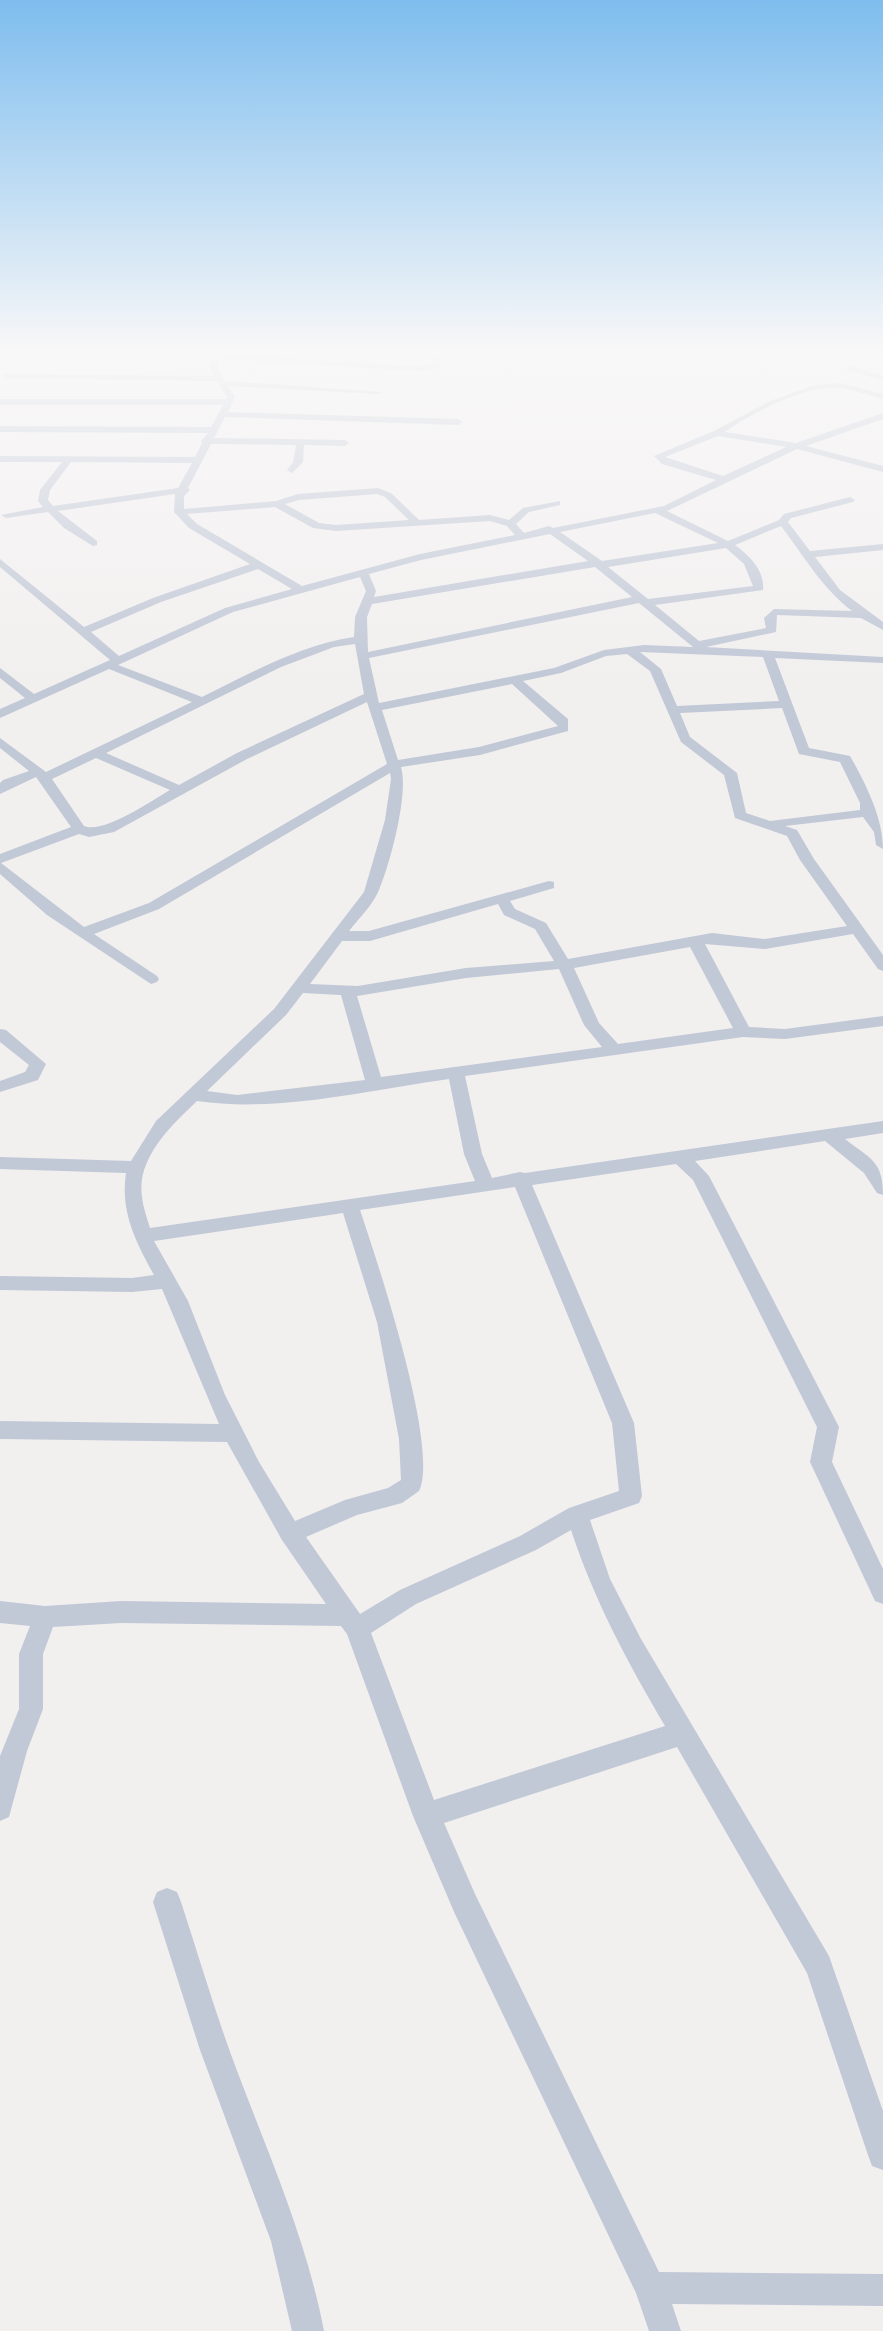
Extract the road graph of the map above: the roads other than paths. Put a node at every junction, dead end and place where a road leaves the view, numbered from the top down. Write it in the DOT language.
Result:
graph roads {
  1 [pos="198,460"];
  2 [pos="68,461"];
  3 [pos="298,461"];
  4 [pos="664,461"];
  5 [pos="763,461"];
  6 [pos="852,461"];
  7 [pos="883,469"];
  8 [pos="292,470"];
  9 [pos="723,479"];
  10 [pos="185,490"];
  11 [pos="850,500"];
  12 [pos="557,503"];
  13 [pos="277,504"];
  14 [pos="48,507"];
  15 [pos="658,511"];
  16 [pos="179,512"];
  17 [pos="6,515"];
  18 [pos="417,523"];
  19 [pos="511,524"];
  20 [pos="781,525"];
  21 [pos="549,529"];
  22 [pos="520,535"];
  23 [pos="93,543"];
  24 [pos="726,545"];
  25 [pos="883,547"];
  26 [pos="805,555"];
  27 [pos="0,562"];
  28 [pos="598,564"];
  29 [pos="258,565"];
  30 [pos="363,572"];
  31 [pos="298,588"];
  32 [pos="369,601"];
  33 [pos="643,601"];
  34 [pos="861,615"];
  35 [pos="883,627"];
  36 [pos="82,632"];
  37 [pos="362,648"];
  38 [pos="700,648"];
  39 [pos="630,650"];
  40 [pos="768,654"];
  41 [pos="883,660"];
  42 [pos="111,662"];
  43 [pos="0,672"];
  44 [pos="513,679"];
  45 [pos="33,699"];
  46 [pos="202,701"];
  47 [pos="373,702"];
  48 [pos="787,704"];
  49 [pos="673,710"];
  50 [pos="0,714"];
  51 [pos="0,742"];
  52 [pos="97,754"];
  53 [pos="396,764"];
  54 [pos="42,775"];
  55 [pos="0,790"];
  56 [pos="180,790"];
  57 [pos="867,813"];
  58 [pos="765,823"];
  59 [pos="79,829"];
  60 [pos="883,845"];
  61 [pos="0,859"];
  62 [pos="0,867"];
  63 [pos="549,885"];
  64 [pos="501,897"];
  65 [pos="856,929"];
  66 [pos="84,932"];
  67 [pos="341,936"];
  68 [pos="696,941"];
  69 [pos="563,965"];
  70 [pos="883,966"];
  71 [pos="151,979"];
  72 [pos="301,988"];
  73 [pos="348,991"];
  74 [pos="883,1021"];
  75 [pos="743,1032"];
  76 [pos="0,1034"];
  77 [pos="614,1050"];
  78 [pos="456,1074"];
  79 [pos="375,1086"];
  80 [pos="0,1087"];
  81 [pos="195,1095"];
  82 [pos="883,1127"];
  83 [pos="829,1135"];
  84 [pos="678,1155"];
  85 [pos="0,1163"];
  86 [pos="136,1167"];
  87 [pos="520,1178"];
  88 [pos="485,1184"];
  89 [pos="883,1189"];
  90 [pos="349,1204"];
  91 [pos="142,1236"];
  92 [pos="168,1281"];
  93 [pos="0,1283"];
  94 [pos="0,1430"];
  95 [pos="235,1433"];
  96 [pos="577,1515"];
  97 [pos="290,1533"];
  98 [pos="883,1594"];
  99 [pos="0,1612"];
  100 [pos="45,1617"];
  101 [pos="353,1622"];
  102 [pos="682,1733"];
  103 [pos="0,1808"];
  104 [pos="426,1816"];
  105 [pos="167,1902"];
  106 [pos="883,2155"];
  107 [pos="650,2288"];
  108 [pos="883,2290"];
  109 [pos="308,2331"];
  110 [pos="665,2331"];
  1 -- 10 [label="street"];
  2 -- 14 [label="street"];
  3 -- 8 [label="street"];
  4 -- 9 [label="street"];
  5 -- 9 [label="street"];
  6 -- 7 [label="street"];
  9 -- 15 [label="street"];
  10 -- 14 [label="street"];
  10 -- 16 [label="street"];
  11 -- 20 [label="street"];
  12 -- 19 [label="street"];
  13 -- 16 [label="street"];
  13 -- 18 [label="street"];
  13 -- 18 [label="street"];
  14 -- 17 [label="street"];
  14 -- 23 [label="street"];
  15 -- 21 [label="street"];
  15 -- 24 [label="street"];
  16 -- 29 [label="street"];
  18 -- 19 [label="street"];
  19 -- 22 [label="street"];
  20 -- 24 [label="street"];
  20 -- 26 [label="street"];
  21 -- 22 [label="street"];
  21 -- 28 [label="street"];
  22 -- 30 [label="street"];
  24 -- 28 [label="street"];
  24 -- 33 [label="street"];
  25 -- 26 [label="street"];
  26 -- 34 [label="street"];
  27 -- 36 [label="street"];
  28 -- 32 [label="street"];
  28 -- 33 [label="street"];
  29 -- 31 [label="street"];
  29 -- 36 [label="street"];
  30 -- 31 [label="street"];
  30 -- 32 [label="street"];
  31 -- 42 [label="street"];
  32 -- 37 [label="street"];
  33 -- 37 [label="street"];
  33 -- 38 [label="street"];
  34 -- 35 [label="street"];
  34 -- 38 [label="street"];
  36 -- 42 [label="street"];
  37 -- 46 [label="street"];
  37 -- 47 [label="street"];
  38 -- 39 [label="street"];
  38 -- 40 [label="street"];
  39 -- 44 [label="street"];
  39 -- 49 [label="street"];
  40 -- 41 [label="street"];
  40 -- 48 [label="street"];
  42 -- 45 [label="street"];
  42 -- 46 [label="street"];
  43 -- 45 [label="street"];
  44 -- 47 [label="street"];
  44 -- 53 [label="street"];
  45 -- 50 [label="street"];
  46 -- 52 [label="street"];
  47 -- 53 [label="street"];
  47 -- 56 [label="street"];
  48 -- 49 [label="street"];
  48 -- 57 [label="street"];
  49 -- 58 [label="street"];
  51 -- 54 [label="street"];
  52 -- 54 [label="street"];
  52 -- 56 [label="street"];
  53 -- 66 [label="street"];
  53 -- 67 [label="street"];
  54 -- 55 [label="street"];
  54 -- 59 [label="street"];
  56 -- 59 [label="street"];
  57 -- 58 [label="street"];
  57 -- 60 [label="street"];
  58 -- 65 [label="street"];
  59 -- 61 [label="street"];
  62 -- 66 [label="street"];
  63 -- 64 [label="street"];
  64 -- 67 [label="street"];
  64 -- 69 [label="street"];
  65 -- 68 [label="street"];
  65 -- 70 [label="street"];
  66 -- 71 [label="street"];
  67 -- 72 [label="street"];
  68 -- 69 [label="street"];
  68 -- 75 [label="street"];
  69 -- 73 [label="street"];
  69 -- 77 [label="street"];
  72 -- 73 [label="street"];
  72 -- 81 [label="street"];
  73 -- 79 [label="street"];
  74 -- 75 [label="street"];
  75 -- 77 [label="street"];
  76 -- 80 [label="street"];
  77 -- 78 [label="street"];
  78 -- 79 [label="street"];
  78 -- 88 [label="street"];
  79 -- 81 [label="street"];
  81 -- 86 [label="street"];
  82 -- 83 [label="street"];
  83 -- 84 [label="street"];
  83 -- 89 [label="street"];
  84 -- 87 [label="street"];
  84 -- 98 [label="street"];
  85 -- 86 [label="street"];
  86 -- 91 [label="street"];
  87 -- 88 [label="street"];
  87 -- 96 [label="street"];
  88 -- 90 [label="street"];
  90 -- 91 [label="street"];
  90 -- 97 [label="street"];
  91 -- 92 [label="street"];
  92 -- 93 [label="street"];
  92 -- 95 [label="street"];
  94 -- 95 [label="street"];
  95 -- 97 [label="street"];
  96 -- 101 [label="street"];
  96 -- 102 [label="street"];
  97 -- 101 [label="street"];
  99 -- 100 [label="street"];
  100 -- 101 [label="street"];
  100 -- 103 [label="street"];
  101 -- 104 [label="street"];
  102 -- 104 [label="street"];
  102 -- 106 [label="street"];
  104 -- 107 [label="street"];
  105 -- 109 [label="street"];
  107 -- 108 [label="street"];
  107 -- 110 [label="street"];
}
